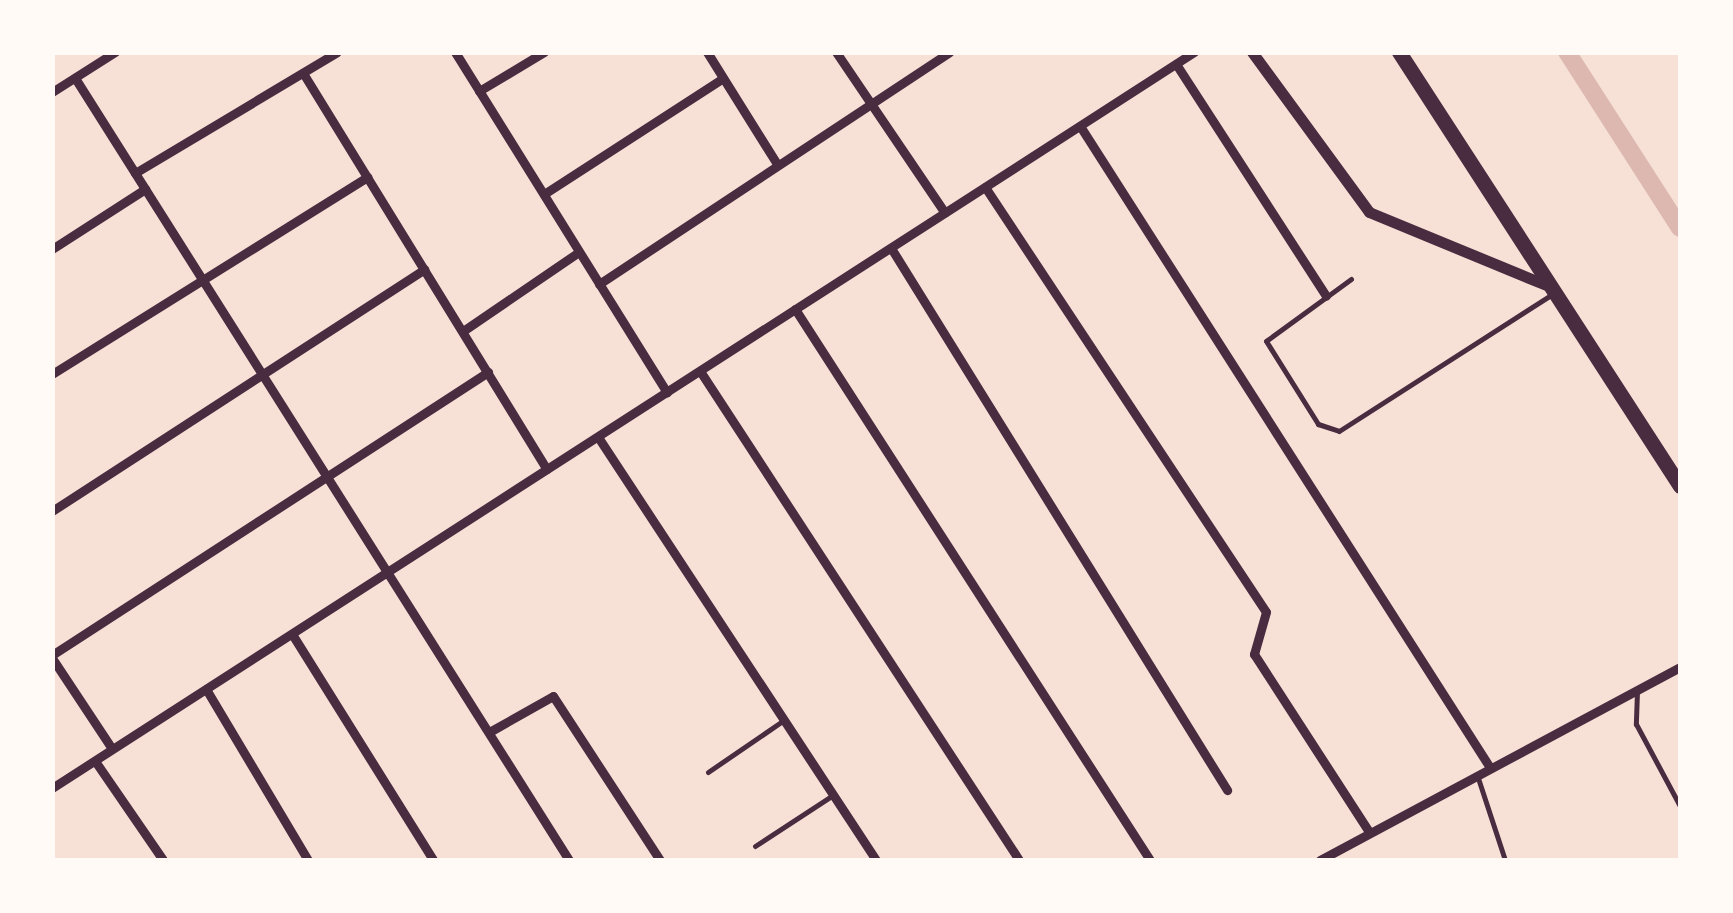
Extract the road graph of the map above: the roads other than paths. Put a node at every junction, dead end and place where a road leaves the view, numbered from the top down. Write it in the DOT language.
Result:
graph roads {
  1 [pos="115,52"];
  2 [pos="337,52"];
  3 [pos="455,52"];
  4 [pos="544,52"];
  5 [pos="707,52"];
  6 [pos="836,52"];
  7 [pos="949,52"];
  8 [pos="1194,52"];
  9 [pos="1252,52"];
  10 [pos="1399,52"];
  11 [pos="1176,64"];
  12 [pos="303,73"];
  13 [pos="75,78"];
  14 [pos="723,78"];
  15 [pos="479,91"];
  16 [pos="52,92"];
  17 [pos="872,104"];
  18 [pos="1080,126"];
  19 [pos="777,164"];
  20 [pos="136,174"];
  21 [pos="367,177"];
  22 [pos="985,187"];
  23 [pos="145,189"];
  24 [pos="544,194"];
  25 [pos="945,213"];
  26 [pos="891,248"];
  27 [pos="52,250"];
  28 [pos="580,252"];
  29 [pos="424,269"];
  30 [pos="200,275"];
  31 [pos="1351,279"];
  32 [pos="599,284"];
  33 [pos="1554,291"];
  34 [pos="1326,296"];
  35 [pos="796,309"];
  36 [pos="463,332"];
  37 [pos="260,371"];
  38 [pos="700,371"];
  39 [pos="488,372"];
  40 [pos="52,374"];
  41 [pos="667,392"];
  42 [pos="598,437"];
  43 [pos="547,469"];
  44 [pos="327,477"];
  45 [pos="1680,486"];
  46 [pos="52,511"];
  47 [pos="387,572"];
  48 [pos="292,634"];
  49 [pos="52,656"];
  50 [pos="1680,667"];
  51 [pos="1637,688"];
  52 [pos="206,689"];
  53 [pos="784,720"];
  54 [pos="491,732"];
  55 [pos="111,747"];
  56 [pos="95,760"];
  57 [pos="1488,766"];
  58 [pos="708,772"];
  59 [pos="1476,772"];
  60 [pos="52,788"];
  61 [pos="1228,790"];
  62 [pos="833,795"];
  63 [pos="1680,806"];
  64 [pos="1369,832"];
  65 [pos="756,846"];
  66 [pos="163,860"];
  67 [pos="308,860"];
  68 [pos="433,860"];
  69 [pos="569,860"];
  70 [pos="660,860"];
  71 [pos="876,860"];
  72 [pos="1019,860"];
  73 [pos="1150,860"];
  74 [pos="1320,860"];
  75 [pos="1505,860"];
  1 -- 13 [label="street"];
  2 -- 12 [label="street"];
  3 -- 15 [label="street"];
  4 -- 15 [label="street"];
  5 -- 14 [label="street"];
  6 -- 17 [label="street"];
  7 -- 17 [label="street"];
  8 -- 11 [label="street"];
  9 -- 33 [label="street"];
  10 -- 33 [label="highway"];
  11 -- 18 [label="street"];
  11 -- 34 [label="street"];
  12 -- 20 [label="street"];
  12 -- 21 [label="street"];
  13 -- 16 [label="street"];
  13 -- 20 [label="street"];
  14 -- 19 [label="street"];
  14 -- 24 [label="street"];
  15 -- 24 [label="street"];
  17 -- 19 [label="street"];
  17 -- 25 [label="street"];
  18 -- 22 [label="street"];
  18 -- 57 [label="street"];
  19 -- 32 [label="street"];
  20 -- 23 [label="street"];
  21 -- 29 [label="street"];
  21 -- 30 [label="street"];
  22 -- 25 [label="street"];
  22 -- 64 [label="street"];
  23 -- 27 [label="street"];
  23 -- 30 [label="street"];
  24 -- 28 [label="street"];
  25 -- 26 [label="street"];
  26 -- 35 [label="street"];
  26 -- 61 [label="street"];
  28 -- 32 [label="street"];
  28 -- 36 [label="street"];
  29 -- 36 [label="street"];
  29 -- 37 [label="street"];
  30 -- 37 [label="street"];
  30 -- 40 [label="street"];
  31 -- 34 [label="lane"];
  32 -- 41 [label="street"];
  33 -- 34 [label="lane"];
  33 -- 45 [label="highway"];
  35 -- 38 [label="street"];
  35 -- 73 [label="street"];
  36 -- 39 [label="street"];
  37 -- 44 [label="street"];
  37 -- 46 [label="street"];
  38 -- 41 [label="street"];
  38 -- 72 [label="street"];
  39 -- 43 [label="street"];
  39 -- 44 [label="street"];
  41 -- 42 [label="street"];
  42 -- 43 [label="street"];
  42 -- 53 [label="street"];
  43 -- 47 [label="street"];
  44 -- 47 [label="street"];
  44 -- 49 [label="street"];
  47 -- 48 [label="street"];
  47 -- 54 [label="street"];
  48 -- 52 [label="street"];
  48 -- 68 [label="street"];
  49 -- 55 [label="street"];
  50 -- 51 [label="street"];
  51 -- 57 [label="street"];
  51 -- 63 [label="lane"];
  52 -- 55 [label="street"];
  52 -- 67 [label="street"];
  53 -- 58 [label="lane"];
  53 -- 62 [label="street"];
  54 -- 69 [label="street"];
  54 -- 70 [label="street"];
  55 -- 56 [label="street"];
  56 -- 60 [label="street"];
  56 -- 66 [label="street"];
  57 -- 59 [label="street"];
  59 -- 64 [label="street"];
  59 -- 75 [label="lane"];
  62 -- 65 [label="lane"];
  62 -- 71 [label="street"];
  64 -- 74 [label="street"];
}
